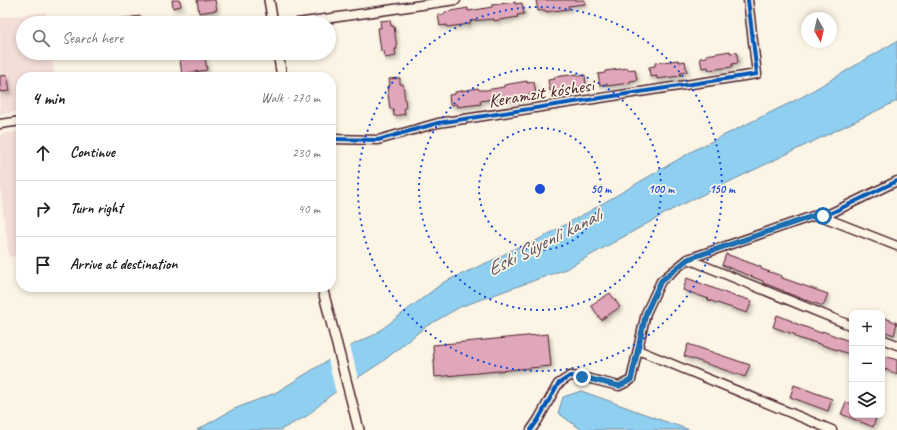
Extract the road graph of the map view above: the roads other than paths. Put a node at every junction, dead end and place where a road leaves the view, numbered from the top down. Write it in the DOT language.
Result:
graph roads {
  1 [pos="269,0"];
  2 [pos="456,0"];
  3 [pos="748,0"];
  4 [pos="272,16"];
  5 [pos="336,17"];
  6 [pos="279,60"];
  7 [pos="281,72"];
  8 [pos="16,122"];
  9 [pos="0,124"];
  10 [pos="336,139"];
  11 [pos="897,181"];
  12 [pos="823,216"];
  13 [pos="897,246"];
  14 [pos="688,259"];
  15 [pos="323,292"];
  16 [pos="849,325"];
  17 [pos="885,340"];
  18 [pos="897,345"];
  19 [pos="638,350"];
  20 [pos="359,430"];
  21 [pos="531,430"];
  22 [pos="832,430"];
  1 -- 4 [label="street"];
  2 -- 5 [label="street"];
  3 -- 10 [label="street, Keramzit kóshesi"];
  6 -- 7 [label="street"];
  8 -- 9 [label="street"];
  11 -- 12 [label="street"];
  12 -- 13 [label="street"];
  12 -- 14 [label="street"];
  14 -- 16 [label="street"];
  14 -- 19 [label="street"];
  15 -- 20 [label="street"];
  17 -- 18 [label="street"];
  19 -- 21 [label="street"];
  19 -- 22 [label="street"];
}
